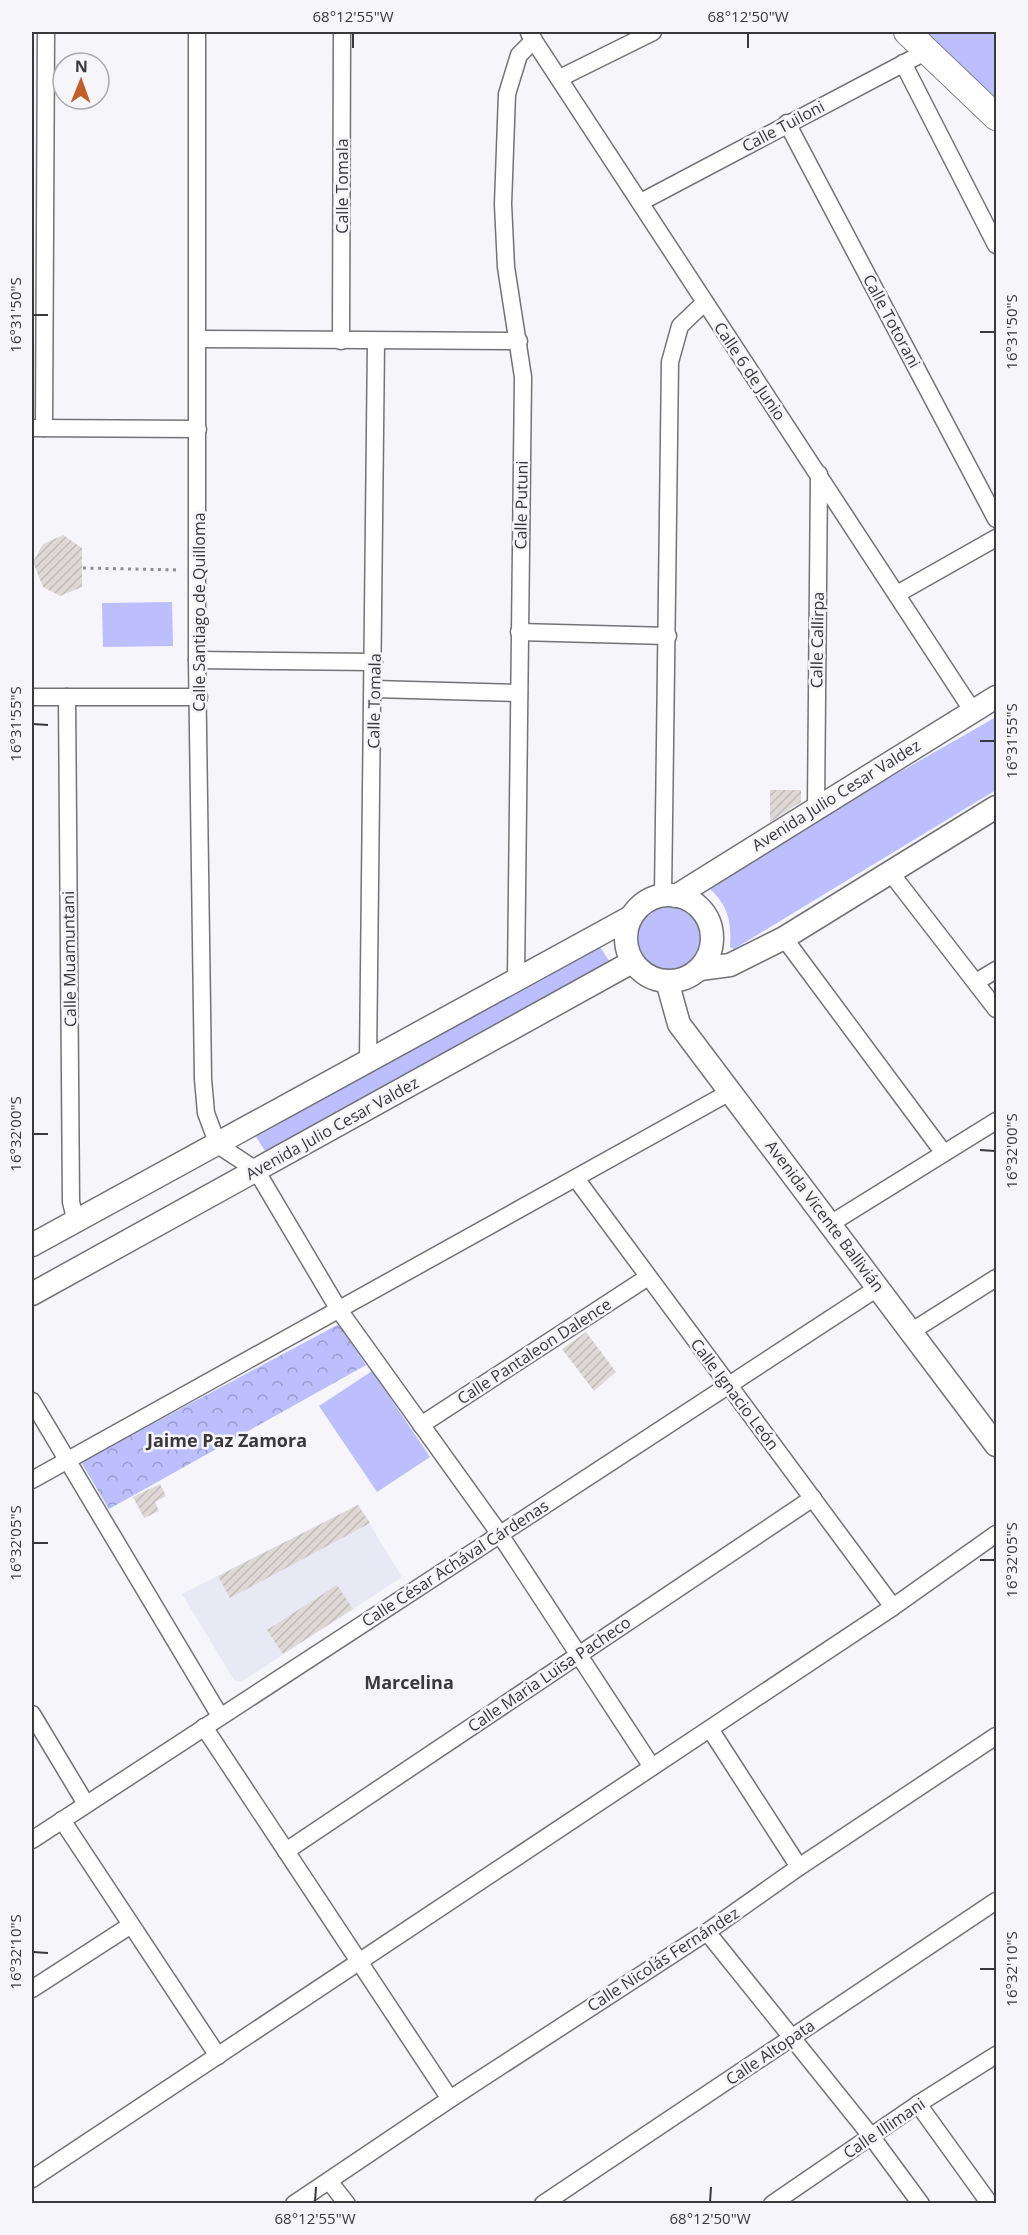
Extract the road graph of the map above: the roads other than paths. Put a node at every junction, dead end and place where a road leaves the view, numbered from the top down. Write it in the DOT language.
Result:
graph roads {
  1 [pos="46,32"];
  2 [pos="197,32"];
  3 [pos="342,32"];
  4 [pos="653,32"];
  5 [pos="907,32"];
  6 [pos="531,36"];
  7 [pos="927,51"];
  8 [pos="39,52"];
  9 [pos="903,63"];
  10 [pos="560,78"];
  11 [pos="996,117"];
  12 [pos="787,123"];
  13 [pos="641,202"];
  14 [pos="996,245"];
  15 [pos="704,303"];
  16 [pos="198,339"];
  17 [pos="341,341"];
  18 [pos="376,341"];
  19 [pos="519,341"];
  20 [pos="38,428"];
  21 [pos="198,429"];
  22 [pos="819,473"];
  23 [pos="996,519"];
  24 [pos="996,538"];
  25 [pos="897,594"];
  26 [pos="519,632"];
  27 [pos="668,636"];
  28 [pos="197,660"];
  29 [pos="374,662"];
  30 [pos="374,689"];
  31 [pos="519,693"];
  32 [pos="67,696"];
  33 [pos="32,697"];
  34 [pos="199,697"];
  35 [pos="996,697"];
  36 [pos="972,710"];
  37 [pos="816,807"];
  38 [pos="996,807"];
  39 [pos="890,872"];
  40 [pos="670,896"];
  41 [pos="631,916"];
  42 [pos="784,938"];
  43 [pos="632,962"];
  44 [pos="700,969"];
  45 [pos="996,970"];
  46 [pos="516,978"];
  47 [pos="667,981"];
  48 [pos="976,982"];
  49 [pos="996,1009"];
  50 [pos="369,1062"];
  51 [pos="730,1092"];
  52 [pos="996,1121"];
  53 [pos="218,1145"];
  54 [pos="943,1152"];
  55 [pos="256,1170"];
  56 [pos="577,1180"];
  57 [pos="76,1222"];
  58 [pos="830,1224"];
  59 [pos="32,1245"];
  60 [pos="648,1277"];
  61 [pos="996,1278"];
  62 [pos="879,1287"];
  63 [pos="32,1294"];
  64 [pos="339,1310"];
  65 [pos="912,1330"];
  66 [pos="728,1385"];
  67 [pos="32,1401"];
  68 [pos="421,1425"];
  69 [pos="996,1445"];
  70 [pos="66,1459"];
  71 [pos="32,1480"];
  72 [pos="813,1498"];
  73 [pos="499,1533"];
  74 [pos="996,1534"];
  75 [pos="894,1607"];
  76 [pos="578,1654"];
  77 [pos="32,1714"];
  78 [pos="220,1716"];
  79 [pos="204,1727"];
  80 [pos="710,1729"];
  81 [pos="996,1736"];
  82 [pos="652,1767"];
  83 [pos="86,1804"];
  84 [pos="62,1820"];
  85 [pos="32,1840"];
  86 [pos="286,1851"];
  87 [pos="799,1867"];
  88 [pos="996,1901"];
  89 [pos="131,1925"];
  90 [pos="707,1932"];
  91 [pos="358,1960"];
  92 [pos="32,1989"];
  93 [pos="791,2038"];
  94 [pos="996,2055"];
  95 [pos="218,2056"];
  96 [pos="450,2098"];
  97 [pos="918,2104"];
  98 [pos="871,2136"];
  99 [pos="32,2179"];
  100 [pos="329,2181"];
  101 [pos="294,2204"];
  102 [pos="347,2204"];
  103 [pos="543,2204"];
  104 [pos="772,2204"];
  105 [pos="921,2204"];
  106 [pos="990,2204"];
  1 -- 8 [label="street"];
  2 -- 16 [label="street, Calle Santiago de Quilloma"];
  3 -- 17 [label="street, Calle Tomala"];
  4 -- 10 [label="street"];
  5 -- 7 [label="main road"];
  6 -- 10 [label="street, Calle 6 de Junio"];
  6 -- 19 [label="street, Calle Putuni"];
  7 -- 9 [label="street, Calle Tuiloni"];
  7 -- 11 [label="main road"];
  8 -- 20 [label="street"];
  9 -- 12 [label="street, Calle Tuiloni"];
  9 -- 14 [label="street"];
  10 -- 13 [label="street, Calle 6 de Junio"];
  12 -- 13 [label="street, Calle Tuiloni"];
  12 -- 23 [label="street, Calle Totorani"];
  13 -- 15 [label="street, Calle 6 de Junio"];
  15 -- 22 [label="street, Calle 6 de Junio"];
  15 -- 27 [label="street"];
  16 -- 17 [label="street"];
  16 -- 21 [label="street, Calle Santiago de Quilloma"];
  17 -- 18 [label="street"];
  18 -- 19 [label="street"];
  18 -- 29 [label="street, Calle Tomala"];
  19 -- 26 [label="street, Calle Putuni"];
  20 -- 21 [label="street"];
  21 -- 28 [label="street, Calle Santiago de Quilloma"];
  22 -- 25 [label="street, Calle 6 de Junio"];
  22 -- 37 [label="street, Calle Callirpa"];
  24 -- 25 [label="street"];
  25 -- 36 [label="street, Calle 6 de Junio"];
  26 -- 27 [label="street"];
  26 -- 31 [label="street, Calle Putuni"];
  27 -- 40 [label="street"];
  28 -- 29 [label="street"];
  28 -- 34 [label="street, Calle Santiago de Quilloma"];
  29 -- 30 [label="street, Calle Tomala"];
  30 -- 31 [label="street"];
  30 -- 50 [label="street, Calle Tomala"];
  31 -- 46 [label="street, Calle Putuni"];
  32 -- 33 [label="street"];
  32 -- 34 [label="street"];
  32 -- 57 [label="street, Calle Muamuntani"];
  34 -- 53 [label="street, Calle Santiago de Quilloma"];
  35 -- 36 [label="main road, Avenida Julio Cesar Valdez"];
  36 -- 37 [label="main road, Avenida Julio Cesar Valdez"];
  37 -- 40 [label="main road, Avenida Julio Cesar Valdez"];
  38 -- 39 [label="main road"];
  39 -- 42 [label="main road"];
  39 -- 48 [label="street"];
  40 -- 41 [label="main road"];
  40 -- 44 [label="main road"];
  41 -- 43 [label="main road"];
  41 -- 46 [label="main road"];
  42 -- 44 [label="main road"];
  42 -- 54 [label="street"];
  43 -- 47 [label="main road"];
  43 -- 55 [label="main road, Avenida Julio Cesar Valdez"];
  44 -- 47 [label="main road"];
  45 -- 48 [label="street"];
  46 -- 50 [label="main road"];
  47 -- 51 [label="main road, Avenida Vicente Ballivián"];
  48 -- 49 [label="street"];
  50 -- 53 [label="main road"];
  51 -- 56 [label="street"];
  51 -- 58 [label="main road, Avenida Vicente Ballivián"];
  52 -- 54 [label="street"];
  53 -- 55 [label="street"];
  53 -- 57 [label="main road"];
  54 -- 58 [label="street"];
  55 -- 63 [label="main road, Avenida Julio Cesar Valdez"];
  55 -- 64 [label="street"];
  56 -- 60 [label="street, Calle Ignacio León"];
  56 -- 64 [label="street"];
  57 -- 59 [label="main road"];
  58 -- 62 [label="main road, Avenida Vicente Ballivián"];
  60 -- 66 [label="street, Calle Ignacio León"];
  60 -- 68 [label="street, Calle Pantaleon Dalence"];
  61 -- 65 [label="street"];
  62 -- 65 [label="main road, Avenida Vicente Ballivián"];
  62 -- 66 [label="street, Calle César Achával Cárdenas"];
  64 -- 68 [label="street"];
  64 -- 70 [label="street"];
  65 -- 69 [label="main road, Avenida Vicente Ballivián"];
  66 -- 72 [label="street, Calle Ignacio León"];
  66 -- 73 [label="street, Calle César Achával Cárdenas"];
  67 -- 70 [label="street"];
  68 -- 73 [label="street"];
  70 -- 71 [label="street"];
  70 -- 78 [label="street"];
  72 -- 75 [label="street, Calle Ignacio León"];
  72 -- 76 [label="street, Calle Maria Luisa Pacheco"];
  73 -- 76 [label="street"];
  73 -- 78 [label="street, Calle César Achával Cárdenas"];
  74 -- 75 [label="street"];
  75 -- 80 [label="street"];
  76 -- 82 [label="street"];
  76 -- 86 [label="street, Calle Maria Luisa Pacheco"];
  77 -- 83 [label="street"];
  78 -- 79 [label="street, Calle César Achával Cárdenas"];
  79 -- 83 [label="street, Calle César Achával Cárdenas"];
  79 -- 86 [label="street"];
  80 -- 82 [label="street"];
  80 -- 87 [label="street"];
  81 -- 87 [label="street, Calle Nicolás Fernández"];
  82 -- 91 [label="street"];
  83 -- 84 [label="street, Calle César Achával Cárdenas"];
  84 -- 85 [label="street, Calle César Achával Cárdenas"];
  84 -- 89 [label="street"];
  86 -- 91 [label="street"];
  87 -- 90 [label="street, Calle Nicolás Fernández"];
  88 -- 93 [label="street, Calle Altopata"];
  89 -- 92 [label="street"];
  89 -- 95 [label="street"];
  90 -- 93 [label="street"];
  90 -- 96 [label="street, Calle Nicolás Fernández"];
  91 -- 95 [label="street"];
  91 -- 96 [label="street"];
  93 -- 98 [label="street"];
  93 -- 103 [label="street, Calle Altopata"];
  94 -- 97 [label="street, Calle Illimani"];
  95 -- 99 [label="street"];
  96 -- 100 [label="street, Calle Nicolás Fernández"];
  97 -- 98 [label="street, Calle Illimani"];
  97 -- 106 [label="street"];
  98 -- 104 [label="street, Calle Illimani"];
  98 -- 105 [label="street"];
  100 -- 101 [label="street, Calle Nicolás Fernández"];
  100 -- 102 [label="street"];
}
